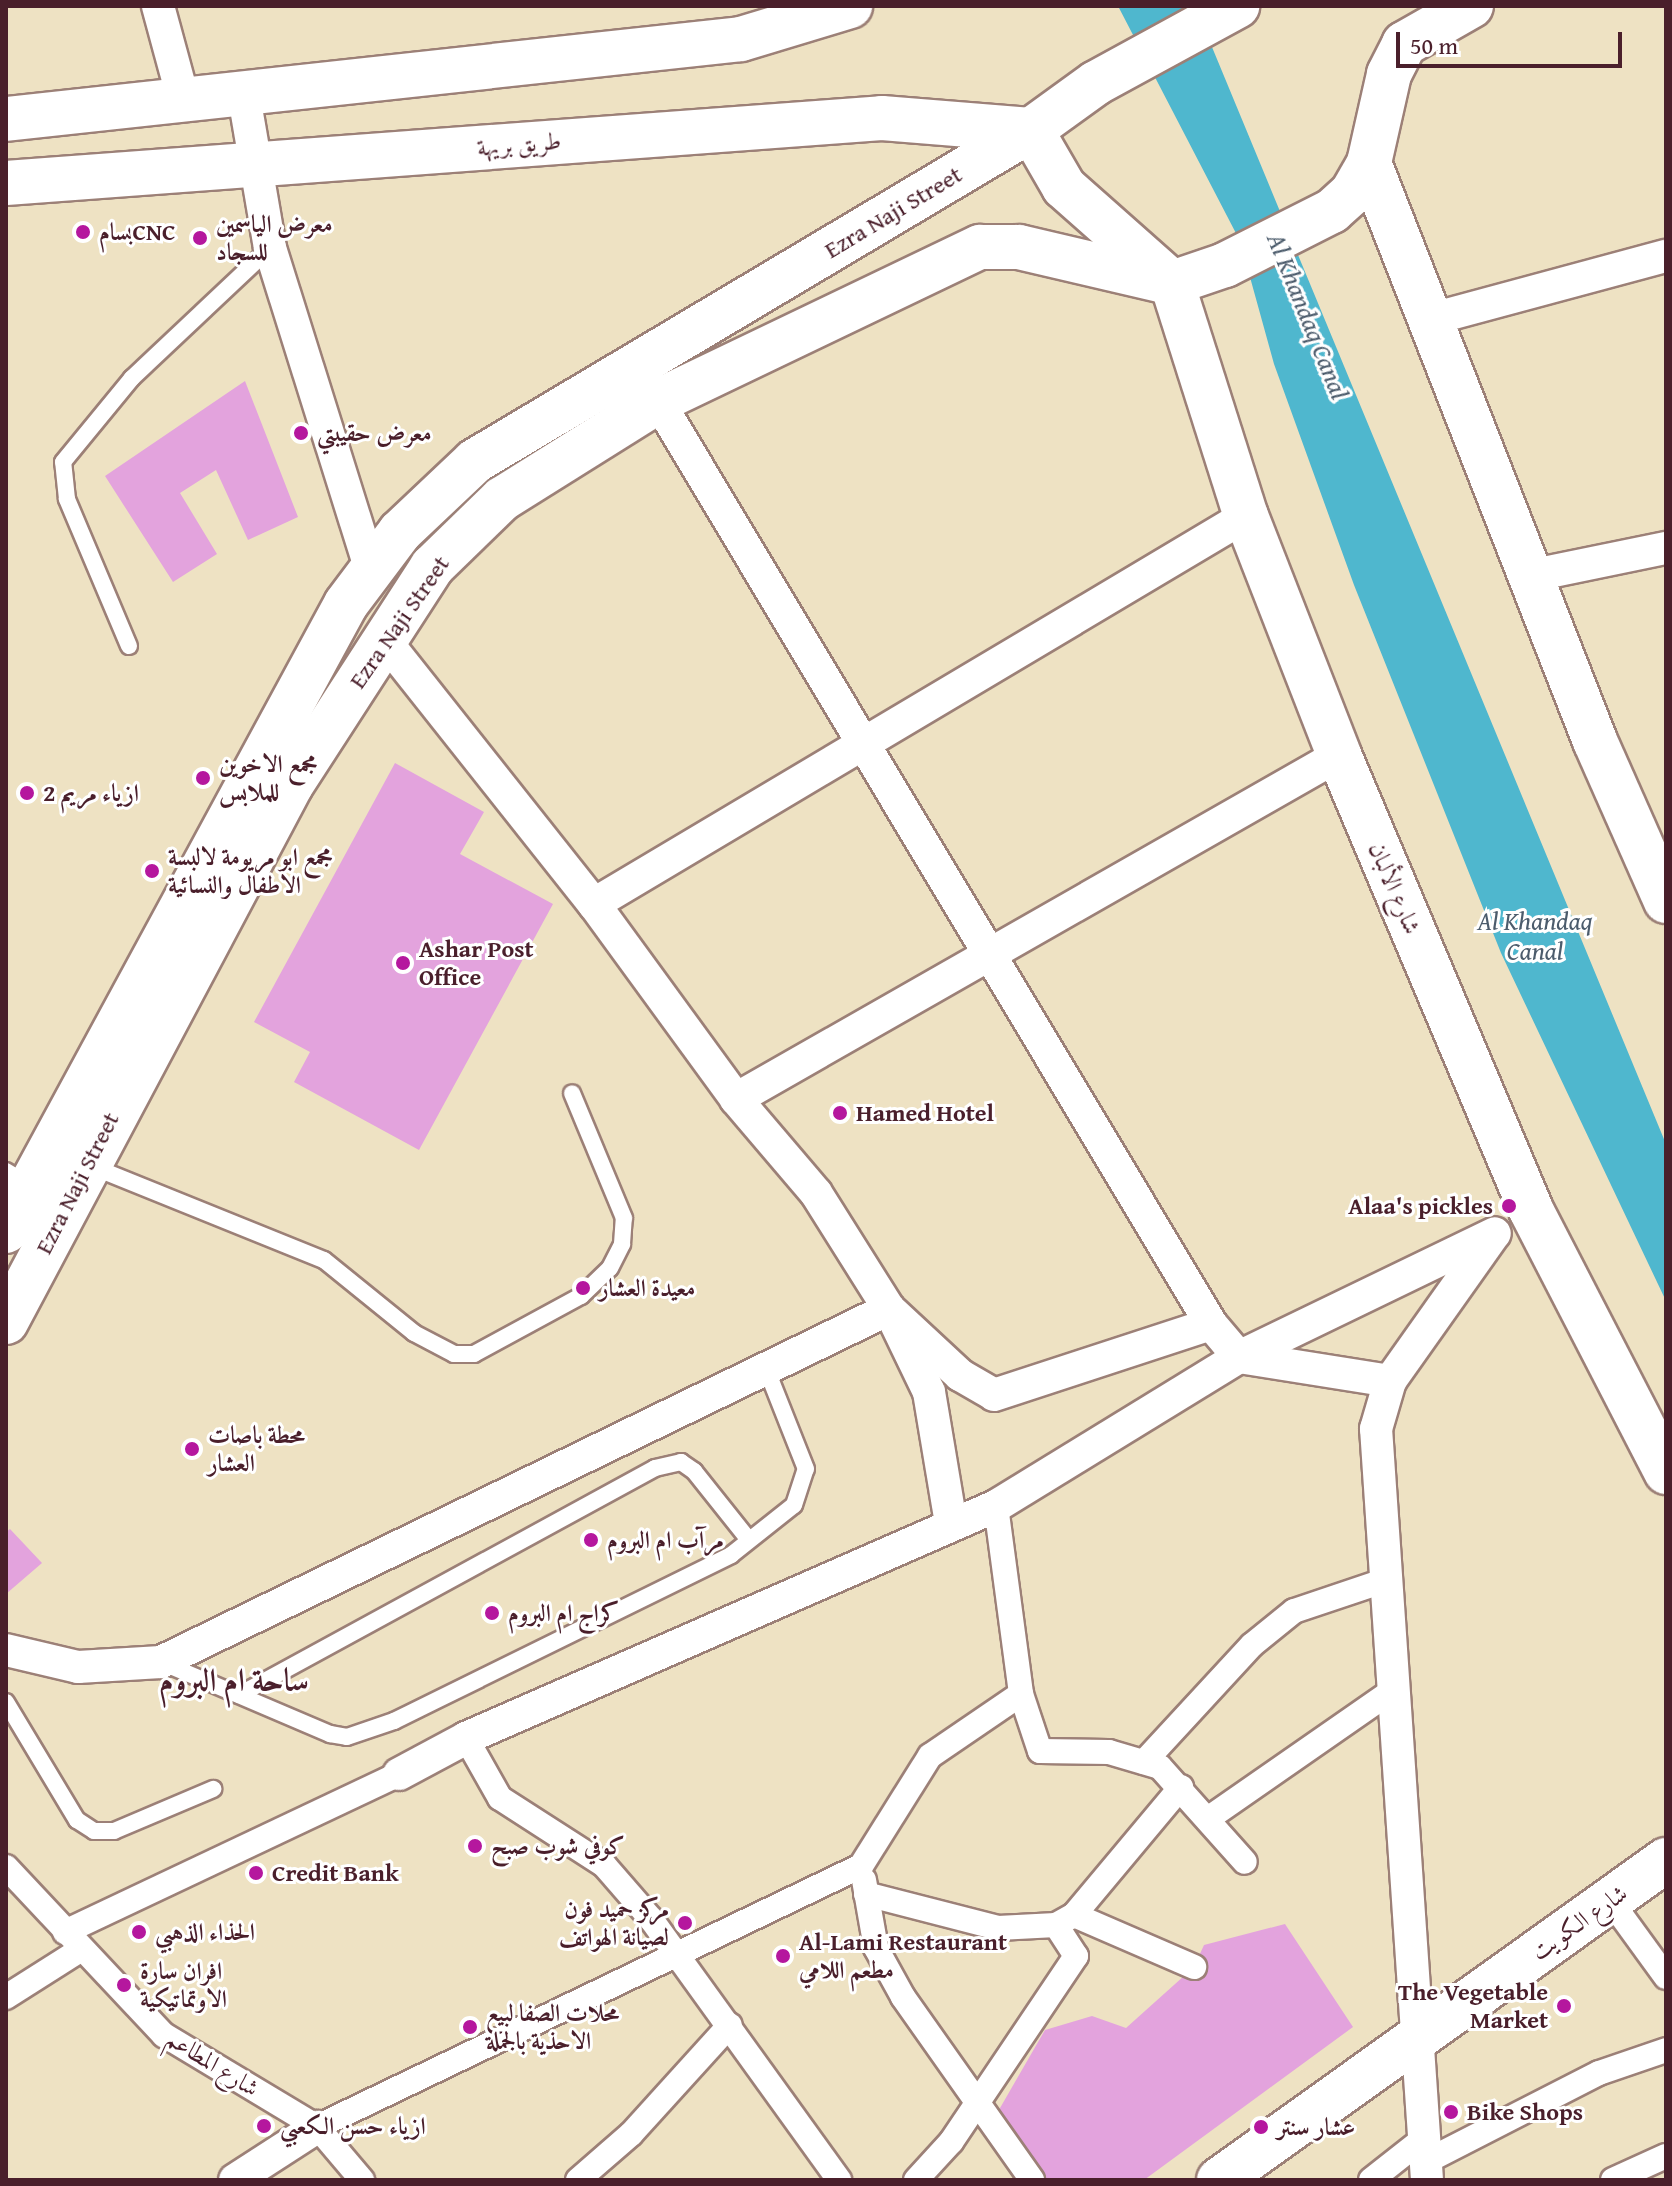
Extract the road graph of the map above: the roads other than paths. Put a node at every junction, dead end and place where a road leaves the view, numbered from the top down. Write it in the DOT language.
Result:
graph roads {
  1 [pos="158,6"];
  2 [pos="850,6"];
  3 [pos="1237,6"];
  4 [pos="1471,6"];
  5 [pos="822,15"];
  6 [pos="244,96"];
  7 [pos="184,102"];
  8 [pos="6,119"];
  9 [pos="1031,130"];
  10 [pos="1369,163"];
  11 [pos="254,165"];
  12 [pos="6,183"];
  13 [pos="270,248"];
  14 [pos="1666,256"];
  15 [pos="1172,283"];
  16 [pos="1428,320"];
  17 [pos="658,401"];
  18 [pos="1246,516"];
  19 [pos="1666,548"];
  20 [pos="370,568"];
  21 [pos="1529,576"];
  22 [pos="383,638"];
  23 [pos="129,646"];
  24 [pos="865,743"];
  25 [pos="1339,755"];
  26 [pos="1666,901"];
  27 [pos="594,904"];
  28 [pos="993,952"];
  29 [pos="572,1093"];
  30 [pos="736,1099"];
  31 [pos="86,1164"];
  32 [pos="18,1178"];
  33 [pos="1513,1222"];
  34 [pos="6,1231"];
  35 [pos="889,1309"];
  36 [pos="6,1322"];
  37 [pos="1211,1324"];
  38 [pos="1239,1357"];
  39 [pos="766,1368"];
  40 [pos="1390,1381"];
  41 [pos="1666,1472"];
  42 [pos="996,1506"];
  43 [pos="951,1524"];
  44 [pos="748,1539"];
  45 [pos="1386,1580"];
  46 [pos="6,1650"];
  47 [pos="161,1662"];
  48 [pos="1392,1691"];
  49 [pos="1021,1694"];
  50 [pos="239,1695"];
  51 [pos="6,1702"];
  52 [pos="466,1738"];
  53 [pos="1144,1762"];
  54 [pos="399,1774"];
  55 [pos="1181,1787"];
  56 [pos="213,1789"];
  57 [pos="1209,1818"];
  58 [pos="1666,1860"];
  59 [pos="1245,1862"];
  60 [pos="861,1866"];
  61 [pos="8,1873"];
  62 [pos="866,1894"];
  63 [pos="1610,1900"];
  64 [pos="1065,1920"];
  65 [pos="1097,1925"];
  66 [pos="72,1941"];
  67 [pos="677,1954"];
  68 [pos="1076,1956"];
  69 [pos="1194,1967"];
  70 [pos="1666,1977"];
  71 [pos="6,1997"];
  72 [pos="730,2025"];
  73 [pos="1414,2040"];
  74 [pos="1666,2050"];
  75 [pos="977,2101"];
  76 [pos="317,2127"];
  77 [pos="1666,2156"];
  78 [pos="1425,2160"];
  79 [pos="235,2180"];
  80 [pos="362,2180"];
  81 [pos="579,2180"];
  82 [pos="839,2180"];
  83 [pos="916,2180"];
  84 [pos="1032,2180"];
  85 [pos="1219,2180"];
  86 [pos="1371,2180"];
  87 [pos="1613,2180"];
  1 -- 7 [label="street"];
  2 -- 5 [label="main road"];
  3 -- 9 [label="main road, Ezra Naji Street"];
  4 -- 10 [label="main road"];
  5 -- 6 [label="main road"];
  6 -- 7 [label="main road"];
  6 -- 11 [label="street"];
  7 -- 8 [label="main road"];
  9 -- 11 [label="main road, طريق بريهة"];
  9 -- 15 [label="main road"];
  9 -- 20 [label="main road, Ezra Naji Street"];
  10 -- 15 [label="main road"];
  10 -- 16 [label="main road"];
  11 -- 12 [label="main road, طريق بريهة"];
  11 -- 13 [label="street"];
  13 -- 20 [label="street"];
  13 -- 23 [label="lane"];
  14 -- 16 [label="street"];
  15 -- 17 [label="main road, Ezra Naji Street"];
  15 -- 18 [label="main road, شارع الألبان"];
  16 -- 21 [label="main road"];
  17 -- 22 [label="main road, Ezra Naji Street"];
  17 -- 24 [label="street"];
  18 -- 24 [label="street"];
  18 -- 25 [label="main road, شارع الألبان"];
  19 -- 21 [label="street"];
  20 -- 32 [label="main road, Ezra Naji Street"];
  21 -- 26 [label="main road"];
  22 -- 27 [label="street"];
  22 -- 31 [label="main road, Ezra Naji Street"];
  24 -- 27 [label="street"];
  24 -- 28 [label="street"];
  25 -- 28 [label="street"];
  25 -- 33 [label="main road, شارع الألبان"];
  27 -- 30 [label="street"];
  28 -- 30 [label="street"];
  28 -- 37 [label="street"];
  29 -- 31 [label="lane"];
  30 -- 35 [label="street"];
  31 -- 36 [label="main road, Ezra Naji Street"];
  32 -- 34 [label="main road, Ezra Naji Street"];
  33 -- 38 [label="street"];
  33 -- 40 [label="street"];
  33 -- 41 [label="main road, شارع الألبان"];
  35 -- 37 [label="street"];
  35 -- 39 [label="street"];
  35 -- 43 [label="street"];
  37 -- 38 [label="street"];
  38 -- 40 [label="street"];
  38 -- 42 [label="street"];
  39 -- 44 [label="lane"];
  39 -- 47 [label="street"];
  40 -- 45 [label="street"];
  42 -- 43 [label="street"];
  42 -- 49 [label="street"];
  43 -- 52 [label="street"];
  44 -- 50 [label="lane"];
  44 -- 50 [label="lane"];
  45 -- 48 [label="street"];
  45 -- 53 [label="street"];
  46 -- 47 [label="street"];
  47 -- 50 [label="lane"];
  48 -- 57 [label="street"];
  48 -- 73 [label="street"];
  49 -- 53 [label="street"];
  49 -- 60 [label="street"];
  51 -- 56 [label="lane"];
  52 -- 54 [label="street"];
  52 -- 67 [label="street"];
  53 -- 55 [label="street"];
  54 -- 66 [label="street"];
  55 -- 57 [label="street"];
  55 -- 64 [label="street"];
  57 -- 59 [label="street"];
  58 -- 63 [label="main road, شارع الكويت"];
  60 -- 62 [label="street"];
  60 -- 67 [label="street"];
  61 -- 66 [label="street, شارع المطاعم"];
  62 -- 64 [label="street"];
  62 -- 75 [label="street"];
  63 -- 70 [label="street"];
  63 -- 73 [label="main road, شارع الكويت"];
  64 -- 65 [label="street"];
  64 -- 68 [label="street"];
  65 -- 68 [label="street"];
  65 -- 69 [label="street"];
  66 -- 71 [label="street"];
  66 -- 76 [label="street, شارع المطاعم"];
  67 -- 72 [label="street"];
  67 -- 76 [label="street"];
  68 -- 75 [label="street"];
  72 -- 81 [label="street"];
  72 -- 82 [label="street"];
  73 -- 78 [label="street"];
  73 -- 85 [label="main road, شارع الكويت"];
  74 -- 78 [label="street"];
  75 -- 83 [label="street"];
  75 -- 84 [label="street"];
  76 -- 79 [label="street"];
  76 -- 80 [label="street, شارع المطاعم"];
  77 -- 87 [label="street"];
  78 -- 86 [label="street"];
}
